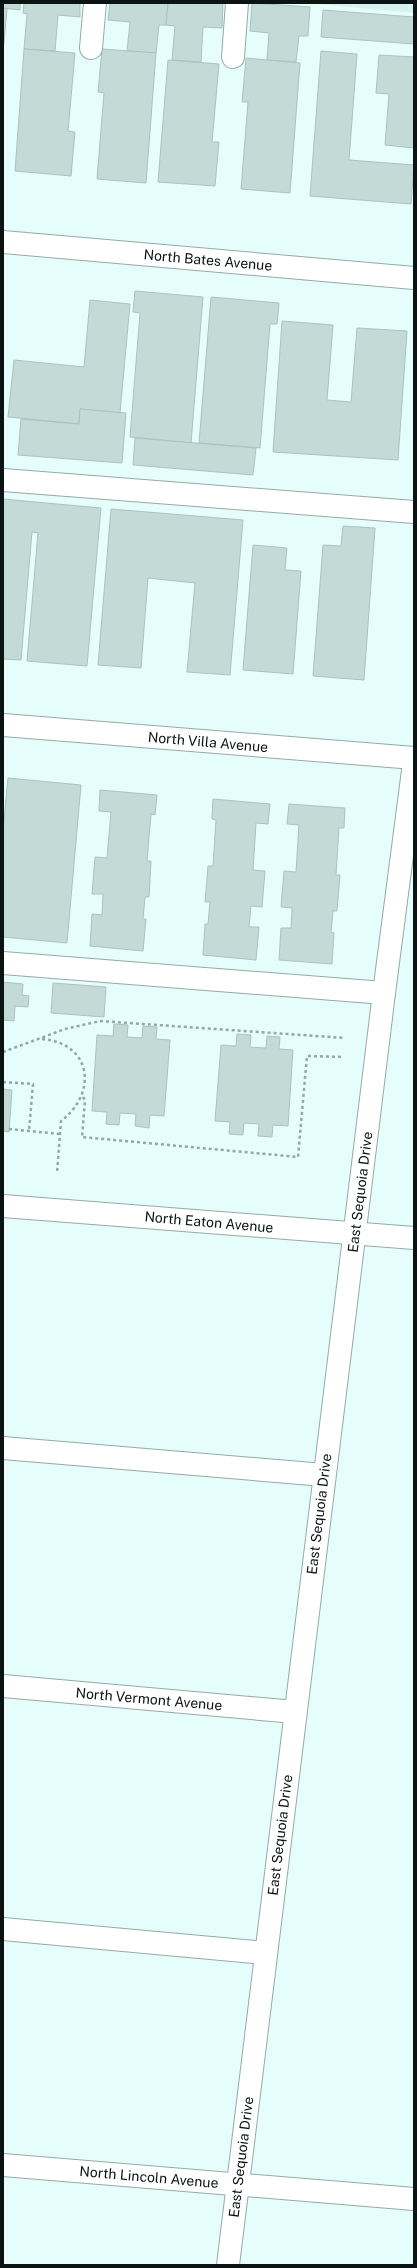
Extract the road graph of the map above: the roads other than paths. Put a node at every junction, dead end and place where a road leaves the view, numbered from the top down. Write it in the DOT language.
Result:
graph roads {
  1 [pos="95,3"];
  2 [pos="238,3"];
  3 [pos="91,48"];
  4 [pos="233,57"];
  5 [pos="3,242"];
  6 [pos="414,278"];
  7 [pos="3,480"];
  8 [pos="414,512"];
  9 [pos="3,725"];
  10 [pos="414,758"];
  11 [pos="414,763"];
  12 [pos="3,963"];
  13 [pos="384,993"];
  14 [pos="3,1206"];
  15 [pos="355,1234"];
  16 [pos="414,1238"];
  17 [pos="3,1448"];
  18 [pos="324,1475"];
  19 [pos="3,1686"];
  20 [pos="295,1712"];
  21 [pos="3,1929"];
  22 [pos="266,1953"];
  23 [pos="3,2165"];
  24 [pos="238,2184"];
  25 [pos="414,2199"];
  26 [pos="228,2265"];
  1 -- 3 [label="street"];
  2 -- 4 [label="street"];
  5 -- 6 [label="street, North Bates Avenue"];
  7 -- 8 [label="street"];
  9 -- 10 [label="street, North Villa Avenue"];
  11 -- 13 [label="street, East Sequoia Drive"];
  12 -- 13 [label="street"];
  13 -- 15 [label="street, East Sequoia Drive"];
  14 -- 15 [label="street, North Eaton Avenue"];
  15 -- 16 [label="street, North Eaton Avenue"];
  15 -- 18 [label="street, East Sequoia Drive"];
  17 -- 18 [label="street"];
  18 -- 20 [label="street, East Sequoia Drive"];
  19 -- 20 [label="street, North Vermont Avenue"];
  20 -- 22 [label="street, East Sequoia Drive"];
  21 -- 22 [label="street"];
  22 -- 24 [label="street, East Sequoia Drive"];
  23 -- 24 [label="street, North Lincoln Avenue"];
  24 -- 25 [label="street, North Lincoln Avenue"];
  24 -- 26 [label="street, East Sequoia Drive"];
}
